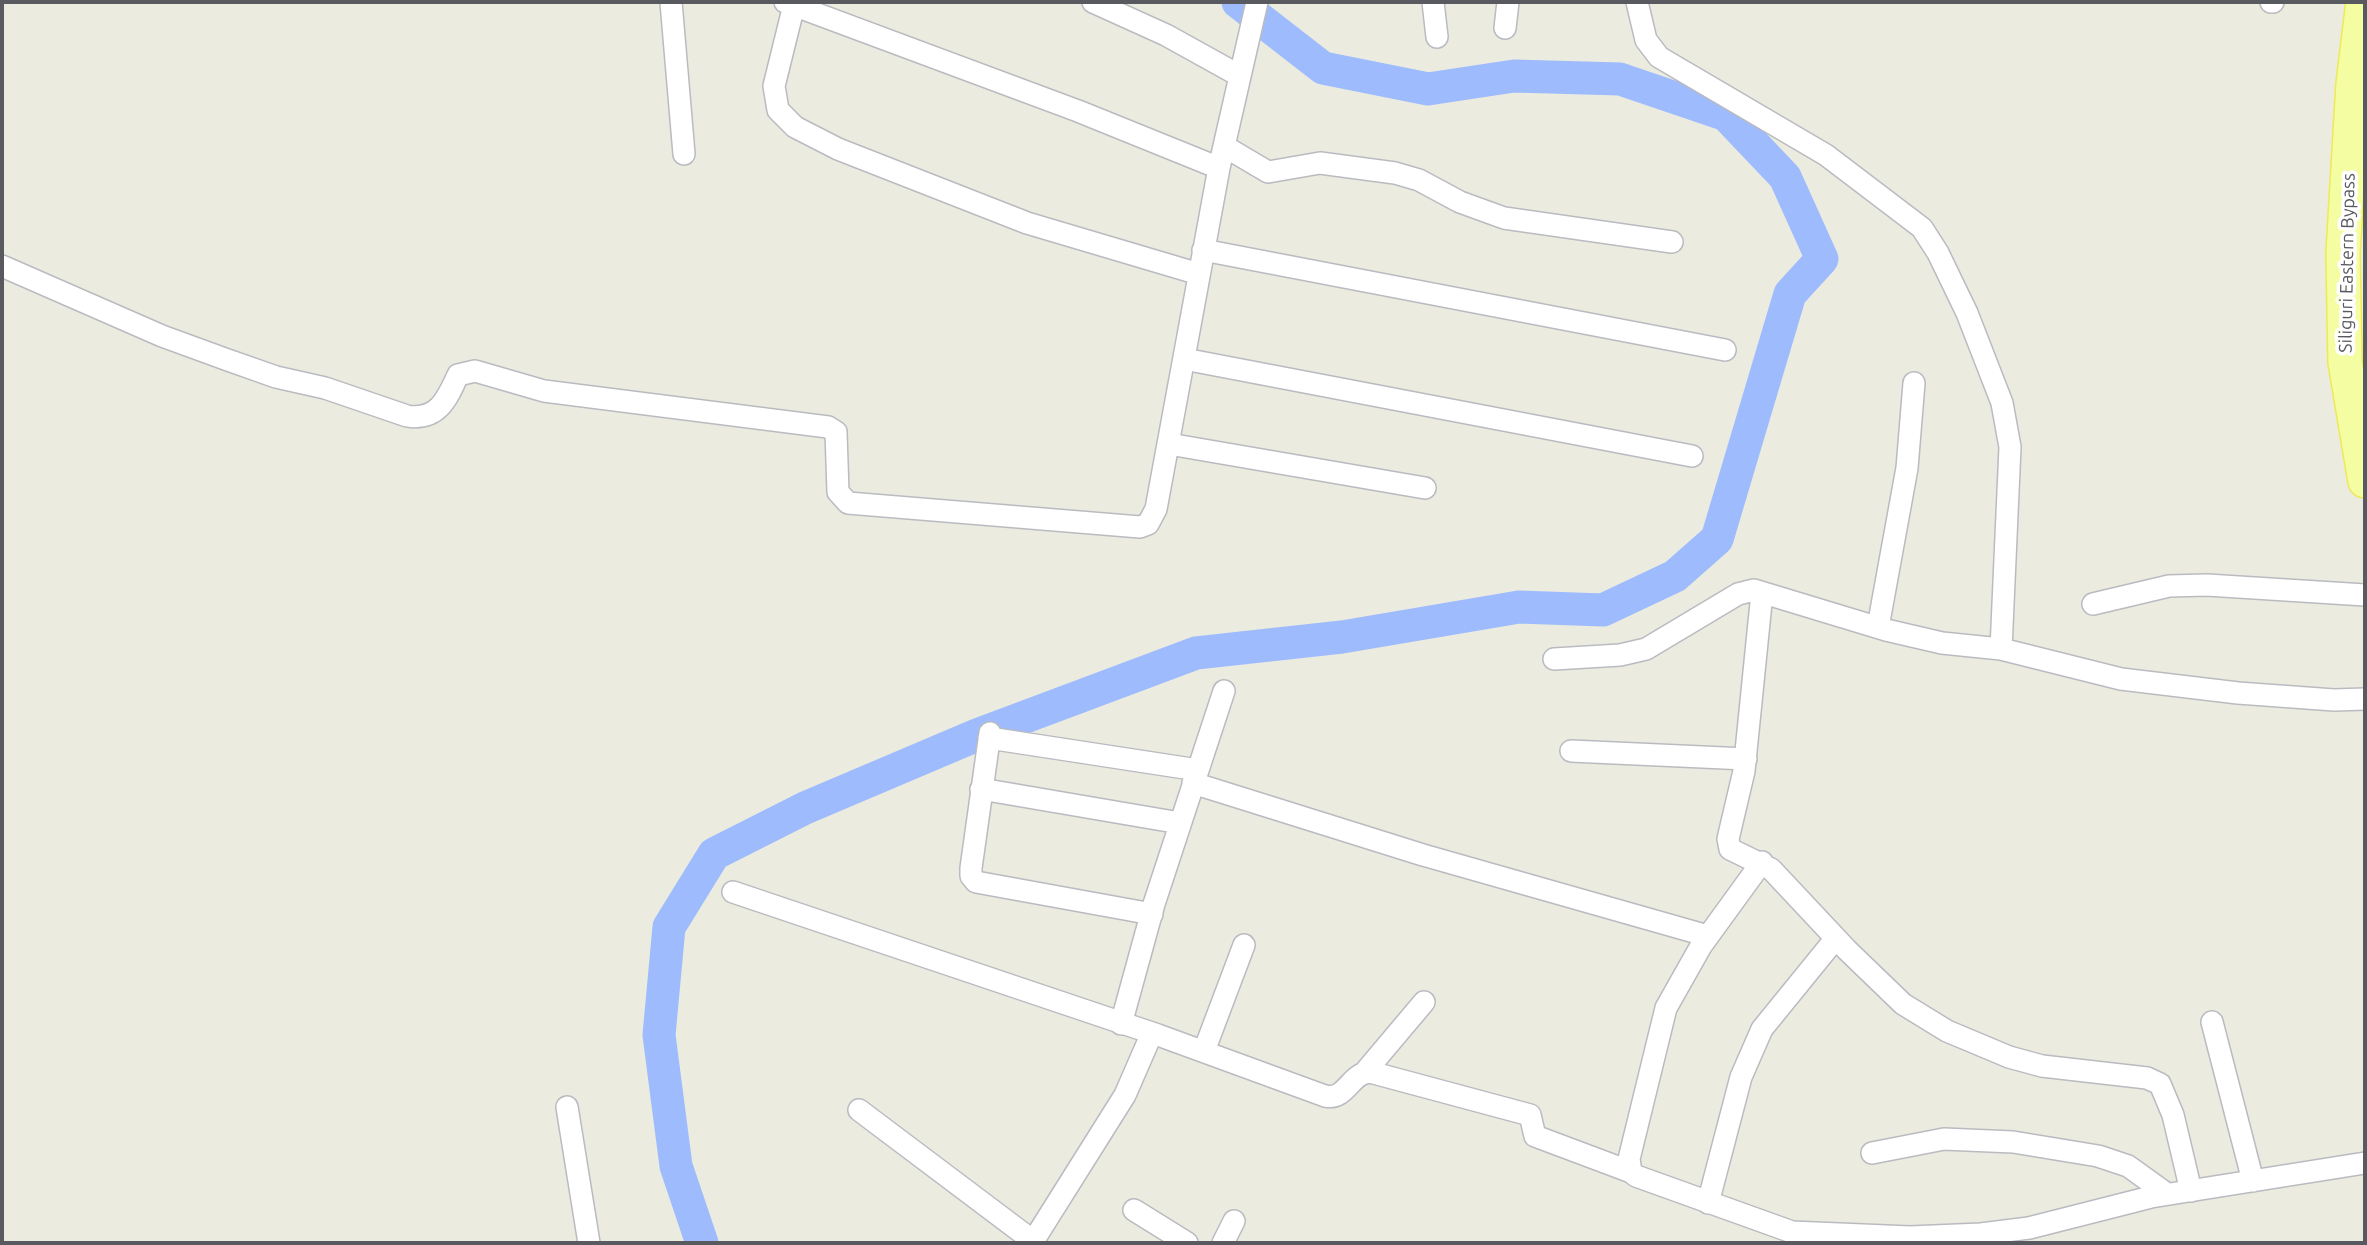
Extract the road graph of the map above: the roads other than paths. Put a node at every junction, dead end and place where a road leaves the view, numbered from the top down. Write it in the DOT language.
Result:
graph roads {
  1 [pos="671,2"];
  2 [pos="1093,2"];
  3 [pos="1257,2"];
  4 [pos="1433,2"];
  5 [pos="1508,2"];
  6 [pos="1637,2"];
  7 [pos="2363,2"];
  8 [pos="790,4"];
  9 [pos="1505,28"];
  10 [pos="1437,37"];
  11 [pos="1241,70"];
  12 [pos="1224,146"];
  13 [pos="684,154"];
  14 [pos="1219,168"];
  15 [pos="2365,181"];
  16 [pos="1672,242"];
  17 [pos="1203,250"];
  18 [pos="2,265"];
  19 [pos="1199,274"];
  20 [pos="2365,296"];
  21 [pos="1725,350"];
  22 [pos="1184,359"];
  23 [pos="1914,383"];
  24 [pos="1169,444"];
  25 [pos="1692,456"];
  26 [pos="2365,481"];
  27 [pos="1425,488"];
  28 [pos="1762,593"];
  29 [pos="2365,595"];
  30 [pos="2093,604"];
  31 [pos="1878,627"];
  32 [pos="2001,649"];
  33 [pos="1554,659"];
  34 [pos="1224,691"];
  35 [pos="2365,699"];
  36 [pos="1572,751"];
  37 [pos="1746,759"];
  38 [pos="1196,776"];
  39 [pos="981,789"];
  40 [pos="1180,823"];
  41 [pos="1762,862"];
  42 [pos="733,892"];
  43 [pos="1152,914"];
  44 [pos="1708,936"];
  45 [pos="1836,939"];
  46 [pos="1244,945"];
  47 [pos="1424,1002"];
  48 [pos="2212,1022"];
  49 [pos="1121,1024"];
  50 [pos="1152,1033"];
  51 [pos="1204,1051"];
  52 [pos="1365,1072"];
  53 [pos="567,1107"];
  54 [pos="859,1110"];
  55 [pos="1872,1153"];
  56 [pos="2365,1163"];
  57 [pos="1631,1172"];
  58 [pos="2253,1181"];
  59 [pos="2206,1188"];
  60 [pos="2167,1194"];
  61 [pos="1707,1203"];
  62 [pos="1134,1210"];
  63 [pos="1234,1221"];
  64 [pos="1792,1238"];
  65 [pos="1032,1242"];
  66 [pos="589,1243"];
  67 [pos="1187,1243"];
  68 [pos="1223,1243"];
  1 -- 13 [label="street"];
  2 -- 11 [label="street"];
  3 -- 11 [label="street"];
  4 -- 10 [label="street"];
  5 -- 9 [label="street"];
  6 -- 32 [label="street"];
  7 -- 26 [label="main road, Siliguri Eastern Bypass"];
  8 -- 14 [label="street"];
  8 -- 19 [label="street"];
  11 -- 12 [label="street"];
  12 -- 14 [label="street"];
  12 -- 16 [label="street"];
  14 -- 17 [label="street"];
  15 -- 20 [label="main road, Siliguri Eastern Bypass"];
  17 -- 19 [label="street"];
  17 -- 21 [label="street"];
  18 -- 24 [label="street"];
  19 -- 22 [label="street"];
  22 -- 24 [label="street"];
  22 -- 25 [label="street"];
  23 -- 31 [label="street"];
  24 -- 27 [label="street"];
  28 -- 31 [label="street"];
  28 -- 33 [label="street"];
  28 -- 37 [label="street"];
  29 -- 30 [label="street"];
  31 -- 32 [label="street"];
  32 -- 35 [label="street"];
  34 -- 38 [label="street"];
  36 -- 37 [label="street"];
  37 -- 41 [label="street"];
  38 -- 39 [label="street"];
  38 -- 40 [label="street"];
  38 -- 44 [label="street"];
  39 -- 40 [label="street"];
  39 -- 43 [label="street"];
  40 -- 43 [label="street"];
  41 -- 44 [label="street"];
  41 -- 45 [label="street"];
  42 -- 49 [label="street"];
  43 -- 49 [label="street"];
  44 -- 57 [label="street"];
  45 -- 59 [label="street"];
  45 -- 61 [label="street"];
  46 -- 51 [label="street"];
  47 -- 52 [label="street"];
  48 -- 58 [label="street"];
  49 -- 50 [label="street"];
  50 -- 51 [label="street"];
  50 -- 65 [label="street"];
  51 -- 52 [label="street"];
  52 -- 57 [label="street"];
  53 -- 66 [label="street"];
  54 -- 65 [label="street"];
  55 -- 60 [label="street"];
  56 -- 58 [label="street"];
  57 -- 61 [label="street"];
  58 -- 59 [label="street"];
  59 -- 60 [label="street"];
  60 -- 64 [label="street"];
  61 -- 64 [label="street"];
  62 -- 67 [label="street"];
  63 -- 68 [label="street"];
}
